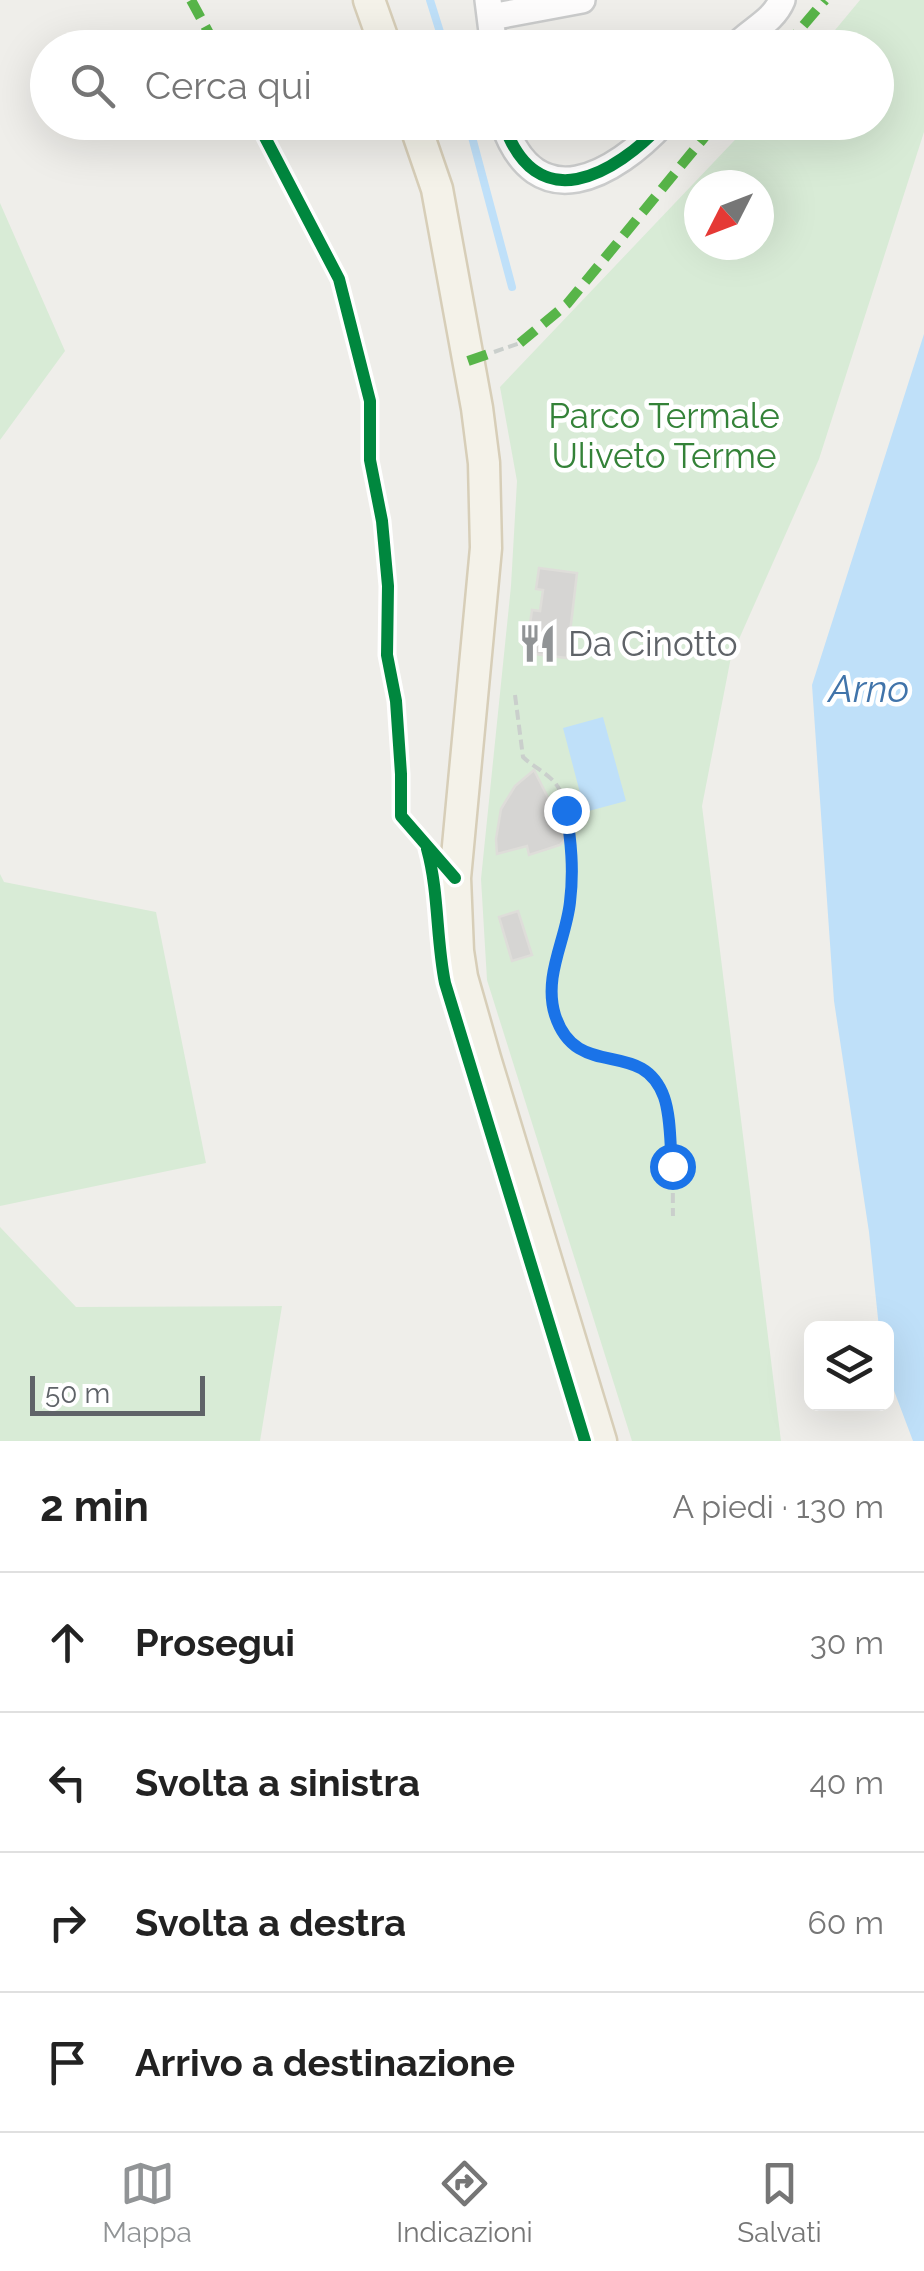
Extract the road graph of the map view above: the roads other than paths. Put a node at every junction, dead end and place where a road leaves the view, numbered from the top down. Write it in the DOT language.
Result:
graph roads {
  1 [pos="369,0"];
  2 [pos="582,0"];
  3 [pos="782,0"];
  4 [pos="489,9"];
  5 [pos="380,30"];
  6 [pos="753,30"];
  7 [pos="420,140"];
  8 [pos="511,140"];
  9 [pos="645,140"];
  10 [pos="601,1441"];
  1 -- 5 [label="main road"];
  2 -- 4 [label="street"];
  3 -- 6 [label="street"];
  7 -- 10 [label="main road"];
  8 -- 9 [label="street"];
}
